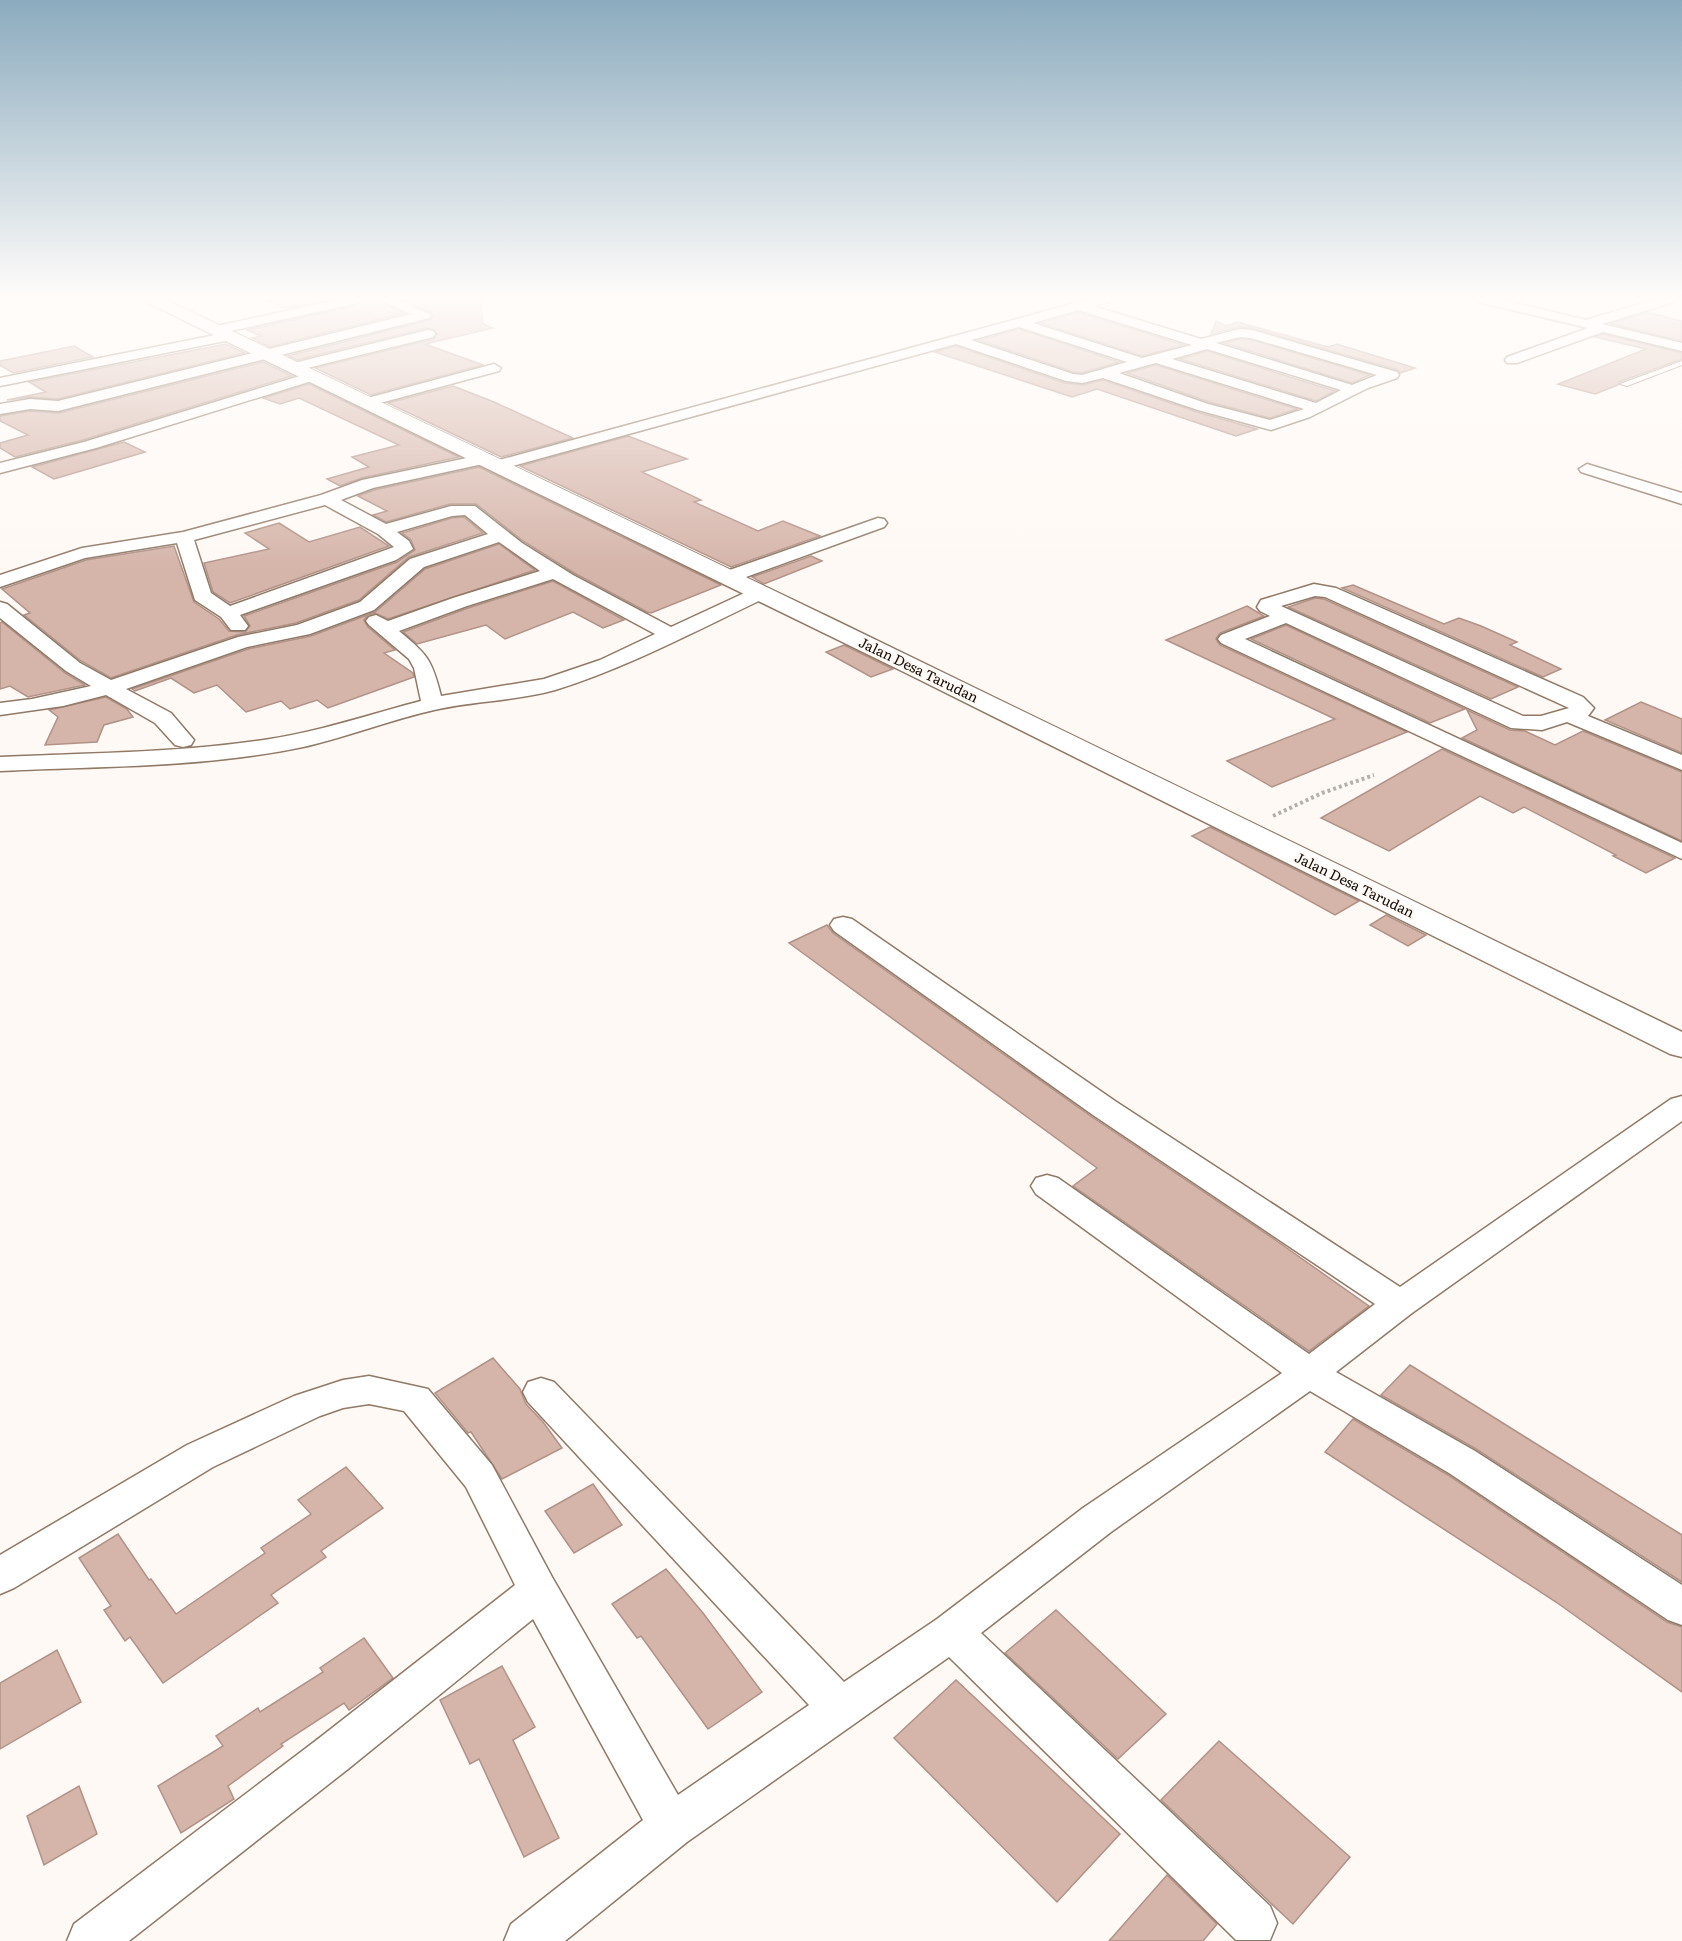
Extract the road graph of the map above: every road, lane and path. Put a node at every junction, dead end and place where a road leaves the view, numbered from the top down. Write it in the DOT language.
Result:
graph roads {
  1 [pos="123,390"];
  2 [pos="252,390"];
  3 [pos="343,390"];
  4 [pos="380,390"];
  5 [pos="398,390"];
  6 [pos="765,390"];
  7 [pos="1155,390"];
  8 [pos="1252,390"];
  9 [pos="1355,390"];
  10 [pos="361,398"];
  11 [pos="1318,408"];
  12 [pos="0,409"];
  13 [pos="492,462"];
  14 [pos="0,468"];
  15 [pos="1587,468"];
  16 [pos="327,499"];
  17 [pos="1682,499"];
  18 [pos="878,523"];
  19 [pos="384,530"];
  20 [pos="500,536"];
  21 [pos="184,537"];
  22 [pos="556,572"];
  23 [pos="728,577"];
  24 [pos="0,580"];
  25 [pos="760,592"];
  26 [pos="367,606"];
  27 [pos="0,608"];
  28 [pos="228,613"];
  29 [pos="1285,616"];
  30 [pos="386,628"];
  31 [pos="666,632"];
  32 [pos="245,641"];
  33 [pos="108,688"];
  34 [pos="432,704"];
  35 [pos="0,709"];
  36 [pos="1570,716"];
  37 [pos="183,740"];
  38 [pos="1682,763"];
  39 [pos="0,764"];
  40 [pos="1374,775"];
  41 [pos="1245,829"];
  42 [pos="1682,852"];
  43 [pos="843,925"];
  44 [pos="1682,1046"];
  45 [pos="1682,1106"];
  46 [pos="1047,1186"];
  47 [pos="1400,1304"];
  48 [pos="1309,1373"];
  49 [pos="541,1392"];
  50 [pos="0,1576"];
  51 [pos="538,1590"];
  52 [pos="1682,1608"];
  53 [pos="951,1632"];
  54 [pos="840,1708"];
  55 [pos="671,1826"];
  56 [pos="1252,1923"];
  57 [pos="91,1941"];
  58 [pos="528,1941"];
  1 -- 12 [label="street"];
  2 -- 14 [label="street"];
  3 -- 10 [label="street, Jalan Desa Tarudan"];
  4 -- 10 [label="street"];
  5 -- 10 [label="street"];
  6 -- 13 [label="street"];
  7 -- 11 [label="street"];
  8 -- 11 [label="street"];
  9 -- 11 [label="street"];
  10 -- 13 [label="street, Jalan Desa Tarudan"];
  13 -- 16 [label="street"];
  13 -- 23 [label="street, Jalan Desa Tarudan"];
  15 -- 17 [label="street"];
  16 -- 19 [label="street"];
  16 -- 21 [label="street"];
  18 -- 23 [label="street"];
  19 -- 20 [label="street"];
  19 -- 28 [label="street"];
  20 -- 22 [label="street"];
  20 -- 26 [label="street"];
  21 -- 24 [label="street"];
  21 -- 28 [label="street"];
  22 -- 30 [label="street"];
  22 -- 31 [label="street"];
  23 -- 25 [label="street, Jalan Desa Tarudan"];
  25 -- 31 [label="street"];
  25 -- 41 [label="street, Jalan Desa Tarudan"];
  26 -- 30 [label="street"];
  26 -- 32 [label="street"];
  27 -- 33 [label="street"];
  28 -- 32 [label="street"];
  29 -- 36 [label="street"];
  29 -- 36 [label="street"];
  29 -- 42 [label="street"];
  30 -- 34 [label="street"];
  31 -- 34 [label="street"];
  32 -- 33 [label="street"];
  33 -- 35 [label="street"];
  33 -- 37 [label="street"];
  34 -- 39 [label="street"];
  36 -- 38 [label="street"];
  40 -- 41 [label="path"];
  41 -- 44 [label="street, Jalan Desa Tarudan"];
  43 -- 47 [label="street"];
  45 -- 47 [label="street"];
  46 -- 48 [label="street"];
  47 -- 48 [label="street"];
  48 -- 52 [label="street"];
  48 -- 53 [label="street"];
  49 -- 54 [label="street"];
  50 -- 51 [label="street"];
  51 -- 55 [label="street"];
  51 -- 57 [label="street"];
  53 -- 54 [label="street"];
  53 -- 56 [label="street"];
  54 -- 55 [label="street"];
  55 -- 58 [label="street"];
}
